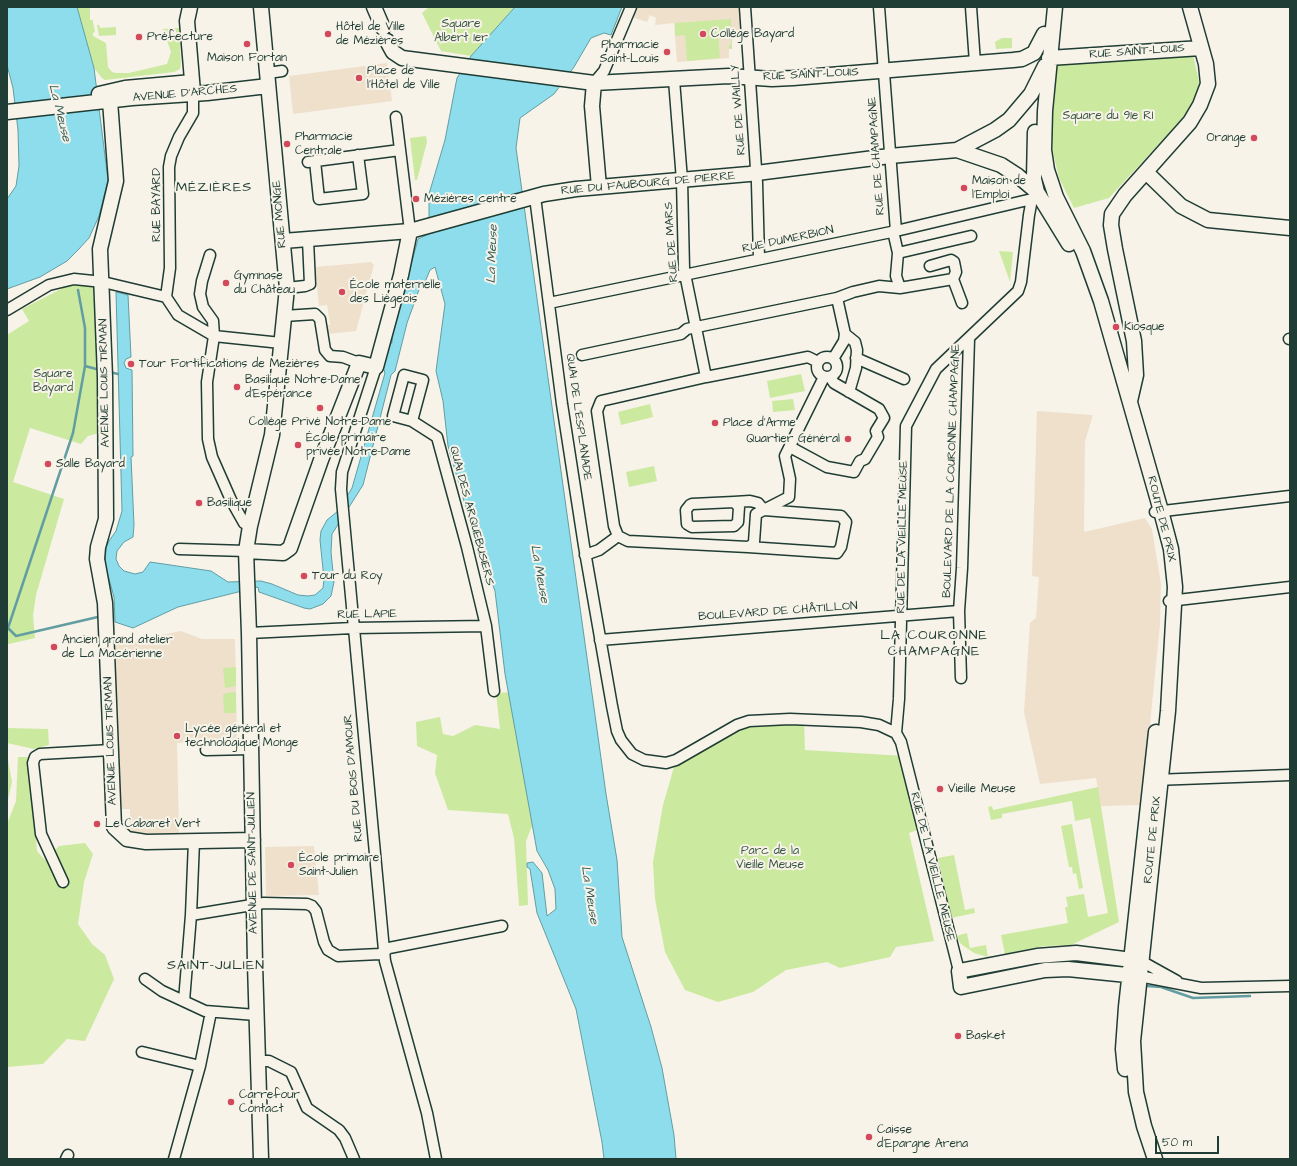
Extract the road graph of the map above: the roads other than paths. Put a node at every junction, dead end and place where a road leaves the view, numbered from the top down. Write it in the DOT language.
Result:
graph roads {
  1 [pos="261,7"];
  2 [pos="374,7"];
  3 [pos="631,7"];
  4 [pos="745,7"];
  5 [pos="879,7"];
  6 [pos="971,7"];
  7 [pos="1047,7"];
  8 [pos="1055,7"];
  9 [pos="1190,7"];
  10 [pos="189,9"];
  11 [pos="382,28"];
  12 [pos="1044,34"];
  13 [pos="1201,48"];
  14 [pos="391,51"];
  15 [pos="1048,58"];
  16 [pos="975,63"];
  17 [pos="884,70"];
  18 [pos="282,71"];
  19 [pos="749,77"];
  20 [pos="1040,77"];
  21 [pos="268,79"];
  22 [pos="674,80"];
  23 [pos="594,83"];
  24 [pos="192,88"];
  25 [pos="104,99"];
  26 [pos="7,104"];
  27 [pos="7,112"];
  28 [pos="396,117"];
  29 [pos="400,150"];
  30 [pos="957,150"];
  31 [pos="1041,154"];
  32 [pos="358,155"];
  33 [pos="890,156"];
  34 [pos="1146,172"];
  35 [pos="756,173"];
  36 [pos="682,180"];
  37 [pos="599,187"];
  38 [pos="1034,195"];
  39 [pos="535,197"];
  40 [pos="1069,222"];
  41 [pos="1290,228"];
  42 [pos="410,231"];
  43 [pos="894,231"];
  44 [pos="971,236"];
  45 [pos="308,240"];
  46 [pos="283,241"];
  47 [pos="898,253"];
  48 [pos="210,255"];
  49 [pos="759,258"];
  50 [pos="930,266"];
  51 [pos="685,275"];
  52 [pos="953,279"];
  53 [pos="103,282"];
  54 [pos="287,288"];
  55 [pos="900,288"];
  56 [pos="166,297"];
  57 [pos="837,298"];
  58 [pos="549,303"];
  59 [pos="962,303"];
  60 [pos="7,310"];
  61 [pos="284,316"];
  62 [pos="696,327"];
  63 [pos="845,334"];
  64 [pos="214,336"];
  65 [pos="969,339"];
  66 [pos="281,343"];
  67 [pos="582,355"];
  68 [pos="856,358"];
  69 [pos="833,359"];
  70 [pos="818,362"];
  71 [pos="359,363"];
  72 [pos="376,367"];
  73 [pos="706,377"];
  74 [pos="827,377"];
  75 [pos="904,379"];
  76 [pos="849,392"];
  77 [pos="1126,404"];
  78 [pos="412,421"];
  79 [pos="790,447"];
  80 [pos="1290,496"];
  81 [pos="734,502"];
  82 [pos="764,510"];
  83 [pos="1158,512"];
  84 [pos="250,526"];
  85 [pos="618,536"];
  86 [pos="748,547"];
  87 [pos="179,549"];
  88 [pos="246,551"];
  89 [pos="585,555"];
  90 [pos="1290,587"];
  91 [pos="1171,600"];
  92 [pos="959,611"];
  93 [pos="901,617"];
  94 [pos="486,626"];
  95 [pos="353,628"];
  96 [pos="249,633"];
  97 [pos="600,640"];
  98 [pos="961,678"];
  99 [pos="494,692"];
  100 [pos="896,733"];
  101 [pos="251,749"];
  102 [pos="111,750"];
  103 [pos="206,750"];
  104 [pos="1290,775"];
  105 [pos="1155,780"];
  106 [pos="253,840"];
  107 [pos="194,841"];
  108 [pos="63,882"];
  109 [pos="254,905"];
  110 [pos="191,915"];
  111 [pos="502,926"];
  112 [pos="384,952"];
  113 [pos="1136,960"];
  114 [pos="959,971"];
  115 [pos="1134,975"];
  116 [pos="145,979"];
  117 [pos="1186,986"];
  118 [pos="1290,986"];
  119 [pos="184,1002"];
  120 [pos="211,1012"];
  121 [pos="256,1015"];
  122 [pos="142,1052"];
  123 [pos="258,1061"];
  124 [pos="200,1066"];
  125 [pos="174,1159"];
  126 [pos="261,1159"];
  127 [pos="354,1159"];
  128 [pos="436,1159"];
  129 [pos="1145,1159"];
  130 [pos="1155,1159"];
  1 -- 21 [label="main road, RUE MONGE"];
  2 -- 11 [label="main road"];
  3 -- 23 [label="street"];
  4 -- 19 [label="street, RUE DE WAILLY"];
  5 -- 17 [label="street, RUE DE CHAMPAGNE"];
  6 -- 16 [label="street"];
  7 -- 12 [label="main road"];
  8 -- 15 [label="main road"];
  9 -- 13 [label="main road"];
  10 -- 24 [label="main road"];
  12 -- 16 [label="main road, RUE SAINT-LOUIS"];
  12 -- 20 [label="main road"];
  13 -- 15 [label="main road, RUE SAINT-LOUIS"];
  13 -- 34 [label="main road"];
  14 -- 23 [label="main road, RUE SAINT-LOUIS"];
  15 -- 20 [label="main road"];
  15 -- 31 [label="main road"];
  16 -- 17 [label="main road, RUE SAINT-LOUIS"];
  17 -- 19 [label="main road, RUE SAINT-LOUIS"];
  17 -- 33 [label="street, RUE DE CHAMPAGNE"];
  18 -- 21 [label="street"];
  19 -- 22 [label="main road, RUE SAINT-LOUIS"];
  19 -- 35 [label="street, RUE DE WAILLY"];
  20 -- 30 [label="main road"];
  20 -- 31 [label="main road"];
  21 -- 24 [label="main road, AVENUE D'ARCHES"];
  21 -- 46 [label="main road, RUE MONGE"];
  22 -- 23 [label="main road, RUE SAINT-LOUIS"];
  22 -- 36 [label="street, RUE DE MARS"];
  23 -- 37 [label="main road"];
  24 -- 25 [label="main road, AVENUE D'ARCHES"];
  24 -- 56 [label="street, RUE BAYARD"];
  25 -- 26 [label="main road"];
  25 -- 27 [label="main road"];
  25 -- 53 [label="main road, AVENUE LOUIS TIRMAN"];
  28 -- 29 [label="street"];
  29 -- 32 [label="street"];
  29 -- 42 [label="street"];
  30 -- 33 [label="main road, RUE DU FAUBOURG DE PIERRE"];
  30 -- 38 [label="main road, ROUTE DE PRIX"];
  31 -- 38 [label="main road, ROUTE DE PRIX"];
  31 -- 40 [label="main road, ROUTE DE PRIX"];
  32 -- 32 [label="street"];
  33 -- 35 [label="main road, RUE DU FAUBOURG DE PIERRE"];
  33 -- 43 [label="street, RUE DE CHAMPAGNE"];
  34 -- 41 [label="main road"];
  34 -- 77 [label="main road"];
  35 -- 36 [label="main road, RUE DU FAUBOURG DE PIERRE"];
  35 -- 49 [label="street, RUE DE WAILLY"];
  36 -- 37 [label="main road, RUE DU FAUBOURG DE PIERRE"];
  36 -- 51 [label="street, RUE DE MARS"];
  37 -- 39 [label="main road, RUE DU FAUBOURG DE PIERRE"];
  38 -- 40 [label="main road"];
  38 -- 43 [label="street, RUE DUMERBION"];
  38 -- 65 [label="street, BOULEVARD DE LA COURONNE CHAMPAGNE"];
  38 -- 77 [label="main road, ROUTE DE PRIX"];
  39 -- 42 [label="main road, RUE DU FAUBOURG DE PIERRE"];
  39 -- 58 [label="street, QUAI DE L'ESPLANADE"];
  40 -- 77 [label="main road, ROUTE DE PRIX"];
  42 -- 45 [label="main road, RUE DU FAUBOURG DE PIERRE"];
  42 -- 72 [label="main road"];
  43 -- 47 [label="street, RUE DE CHAMPAGNE"];
  43 -- 49 [label="street, RUE DUMERBION"];
  44 -- 47 [label="street"];
  45 -- 46 [label="main road, RUE DU FAUBOURG DE PIERRE"];
  45 -- 54 [label="street"];
  46 -- 54 [label="main road, RUE MONGE"];
  47 -- 55 [label="street, RUE DE CHAMPAGNE"];
  48 -- 64 [label="street"];
  49 -- 51 [label="street, RUE DUMERBION"];
  50 -- 52 [label="street"];
  51 -- 58 [label="street, RUE DUMERBION"];
  51 -- 62 [label="street, RUE DE MARS"];
  52 -- 55 [label="street"];
  52 -- 59 [label="street"];
  53 -- 56 [label="street"];
  53 -- 60 [label="street"];
  53 -- 102 [label="main road, AVENUE LOUIS TIRMAN"];
  54 -- 61 [label="main road, RUE MONGE"];
  55 -- 57 [label="street"];
  56 -- 64 [label="street"];
  57 -- 62 [label="street"];
  57 -- 63 [label="street"];
  58 -- 89 [label="street, QUAI DE L'ESPLANADE"];
  61 -- 66 [label="main road, RUE MONGE"];
  61 -- 71 [label="street"];
  62 -- 67 [label="street"];
  62 -- 73 [label="street, RUE DE MARS"];
  63 -- 68 [label="street"];
  63 -- 69 [label="street"];
  64 -- 66 [label="street"];
  64 -- 84 [label="street"];
  65 -- 92 [label="street, BOULEVARD DE LA COURONNE CHAMPAGNE"];
  65 -- 93 [label="street, RUE DE LA VIEILLE MEUSE"];
  66 -- 84 [label="main road, RUE MONGE"];
  68 -- 75 [label="street"];
  68 -- 76 [label="street"];
  69 -- 70 [label="street"];
  69 -- 74 [label="street"];
  70 -- 73 [label="street"];
  70 -- 74 [label="street"];
  71 -- 72 [label="main road"];
  71 -- 88 [label="main road"];
  72 -- 95 [label="street, RUE DU BOIS D'AMOUR"];
  73 -- 85 [label="street"];
  74 -- 76 [label="street"];
  74 -- 79 [label="street"];
  76 -- 79 [label="street"];
  77 -- 83 [label="main road, ROUTE DE PRIX"];
  78 -- 78 [label="street, QUAI DES ARQUEBUSIERS"];
  78 -- 94 [label="street, QUAI DES ARQUEBUSIERS"];
  79 -- 82 [label="street"];
  80 -- 83 [label="street"];
  81 -- 81 [label="street"];
  81 -- 82 [label="street"];
  82 -- 86 [label="street"];
  82 -- 86 [label="street"];
  83 -- 91 [label="main road, ROUTE DE PRIX"];
  84 -- 88 [label="main road, AVENUE DE SAINT-JULIEN"];
  85 -- 86 [label="street"];
  85 -- 89 [label="street"];
  87 -- 88 [label="street"];
  88 -- 96 [label="main road, AVENUE DE SAINT-JULIEN"];
  89 -- 97 [label="street, QUAI DE L'ESPLANADE"];
  90 -- 91 [label="street"];
  91 -- 105 [label="main road, ROUTE DE PRIX"];
  92 -- 93 [label="street, BOULEVARD DE CHÂTILLON"];
  92 -- 98 [label="street, BOULEVARD DE LA COURONNE CHAMPAGNE"];
  93 -- 97 [label="street, BOULEVARD DE CHÂTILLON"];
  93 -- 100 [label="street, RUE DE LA VIEILLE MEUSE"];
  94 -- 95 [label="street, RUE LAPIE"];
  94 -- 99 [label="street, QUAI DES ARQUEBUSIERS"];
  95 -- 96 [label="street, RUE LAPIE"];
  95 -- 112 [label="street, RUE DU BOIS D'AMOUR"];
  96 -- 101 [label="main road, AVENUE DE SAINT-JULIEN"];
  97 -- 100 [label="street, QUAI DE L'ESPLANADE"];
  100 -- 114 [label="street, RUE DE LA VIEILLE MEUSE"];
  101 -- 103 [label="street"];
  101 -- 106 [label="main road, AVENUE DE SAINT-JULIEN"];
  102 -- 107 [label="main road, AVENUE LOUIS TIRMAN"];
  102 -- 108 [label="street"];
  104 -- 105 [label="street"];
  105 -- 113 [label="main road, ROUTE DE PRIX"];
  106 -- 107 [label="main road, AVENUE LOUIS TIRMAN"];
  106 -- 109 [label="main road, AVENUE DE SAINT-JULIEN"];
  107 -- 110 [label="street"];
  109 -- 110 [label="street"];
  109 -- 112 [label="street"];
  109 -- 121 [label="main road, AVENUE DE SAINT-JULIEN"];
  110 -- 119 [label="street"];
  111 -- 112 [label="street"];
  112 -- 128 [label="street, RUE DU BOIS D'AMOUR"];
  113 -- 114 [label="main road"];
  113 -- 115 [label="main road, ROUTE DE PRIX"];
  113 -- 117 [label="street"];
  114 -- 115 [label="main road, RUE DE LA VIEILLE MEUSE"];
  115 -- 117 [label="street"];
  115 -- 129 [label="main road, ROUTE DE PRIX"];
  115 -- 130 [label="main road, ROUTE DE PRIX"];
  116 -- 119 [label="street"];
  117 -- 118 [label="street"];
  119 -- 120 [label="street"];
  120 -- 121 [label="street"];
  120 -- 124 [label="street"];
  121 -- 123 [label="main road, AVENUE DE SAINT-JULIEN"];
  122 -- 124 [label="street"];
  123 -- 126 [label="main road, AVENUE DE SAINT-JULIEN"];
  123 -- 127 [label="street"];
  124 -- 125 [label="street"];
}
